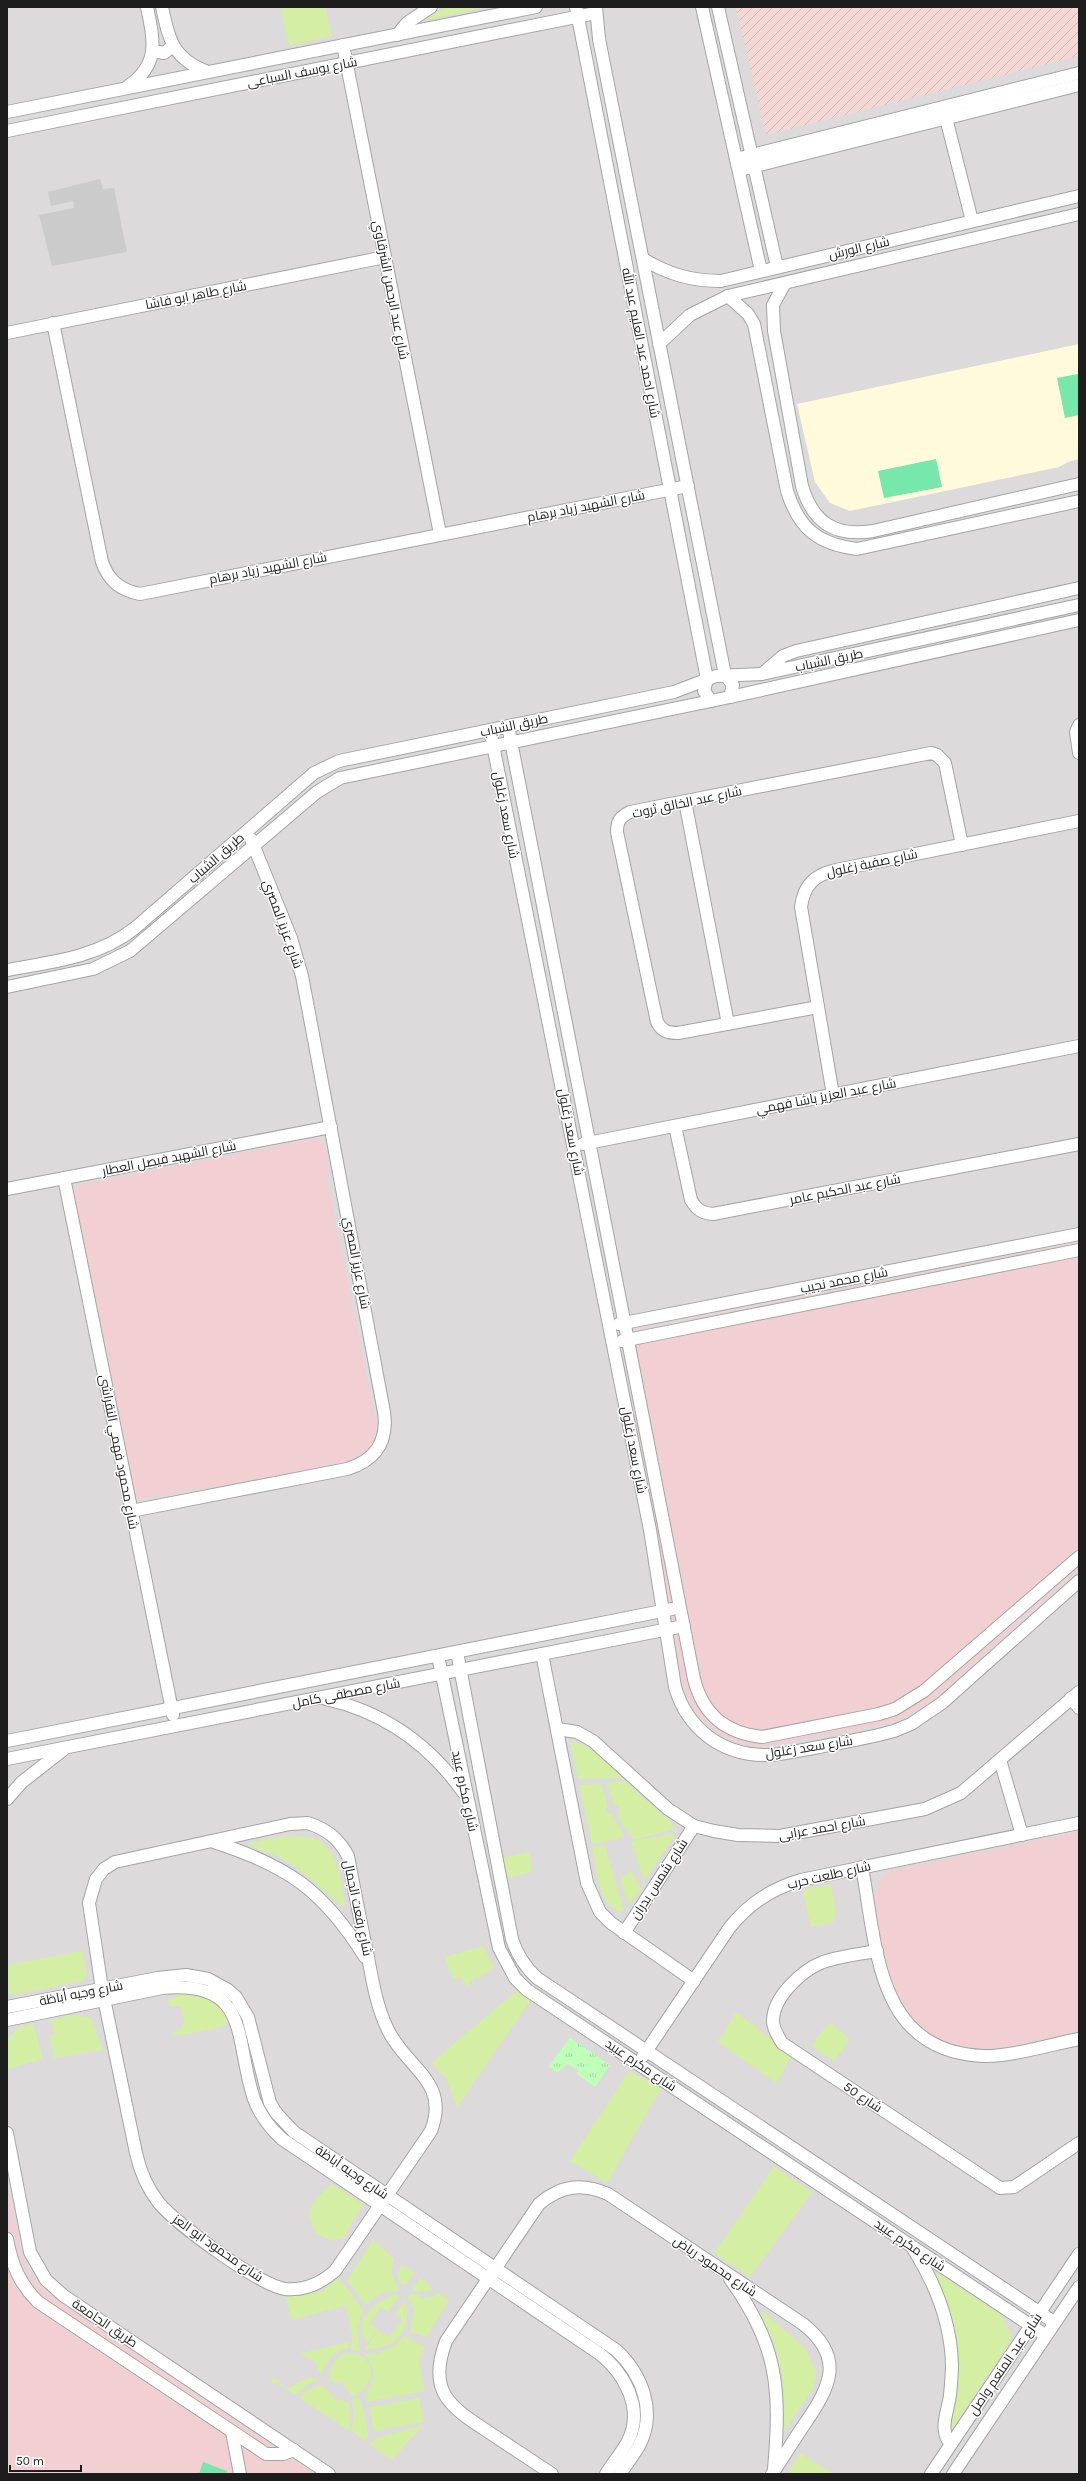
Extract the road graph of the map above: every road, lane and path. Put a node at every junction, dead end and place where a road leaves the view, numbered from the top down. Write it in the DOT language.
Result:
graph roads {
  1 [pos="147,7"];
  2 [pos="162,7"];
  3 [pos="431,7"];
  4 [pos="536,7"];
  5 [pos="702,7"];
  6 [pos="718,7"];
  7 [pos="596,10"];
  8 [pos="576,12"];
  9 [pos="397,35"];
  10 [pos="343,45"];
  11 [pos="173,46"];
  12 [pos="153,51"];
  13 [pos="346,63"];
  14 [pos="208,72"];
  15 [pos="1079,73"];
  16 [pos="1079,85"];
  17 [pos="119,90"];
  18 [pos="118,109"];
  19 [pos="7,112"];
  20 [pos="946,118"];
  21 [pos="7,131"];
  22 [pos="753,161"];
  23 [pos="737,165"];
  24 [pos="1079,196"];
  25 [pos="1079,214"];
  26 [pos="972,221"];
  27 [pos="855,249"];
  28 [pos="385,257"];
  29 [pos="642,259"];
  30 [pos="858,266"];
  31 [pos="777,268"];
  32 [pos="761,271"];
  33 [pos="785,283"];
  34 [pos="728,296"];
  35 [pos="53,323"];
  36 [pos="7,332"];
  37 [pos="660,344"];
  38 [pos="1079,484"];
  39 [pos="688,486"];
  40 [pos="670,489"];
  41 [pos="1079,501"];
  42 [pos="1000,502"];
  43 [pos="1004,518"];
  44 [pos="440,534"];
  45 [pos="1079,588"];
  46 [pos="1079,605"];
  47 [pos="1079,620"];
  48 [pos="762,674"];
  49 [pos="725,675"];
  50 [pos="707,679"];
  51 [pos="730,697"];
  52 [pos="711,701"];
  53 [pos="1079,725"];
  54 [pos="508,726"];
  55 [pos="490,730"];
  56 [pos="511,742"];
  57 [pos="494,745"];
  58 [pos="1079,753"];
  59 [pos="685,802"];
  60 [pos="1079,821"];
  61 [pos="247,830"];
  62 [pos="962,845"];
  63 [pos="254,846"];
  64 [pos="7,970"];
  65 [pos="7,987"];
  66 [pos="818,1007"];
  67 [pos="728,1024"];
  68 [pos="1079,1046"];
  69 [pos="833,1095"];
  70 [pos="675,1126"];
  71 [pos="331,1127"];
  72 [pos="590,1143"];
  73 [pos="1079,1144"];
  74 [pos="574,1146"];
  75 [pos="64,1178"];
  76 [pos="7,1189"];
  77 [pos="1079,1234"];
  78 [pos="1079,1250"];
  79 [pos="858,1277"];
  80 [pos="861,1293"];
  81 [pos="626,1323"];
  82 [pos="610,1326"];
  83 [pos="629,1340"];
  84 [pos="613,1343"];
  85 [pos="131,1511"];
  86 [pos="1079,1557"];
  87 [pos="1079,1581"];
  88 [pos="681,1607"];
  89 [pos="664,1611"];
  90 [pos="643,1615"];
  91 [pos="684,1626"];
  92 [pos="666,1629"];
  93 [pos="646,1634"];
  94 [pos="983,1640"];
  95 [pos="457,1652"];
  96 [pos="542,1654"];
  97 [pos="996,1655"];
  98 [pos="438,1656"];
  99 [pos="955,1664"];
  100 [pos="460,1670"];
  101 [pos="442,1674"];
  102 [pos="966,1682"];
  103 [pos="1075,1695"];
  104 [pos="321,1698"];
  105 [pos="1079,1708"];
  106 [pos="171,1709"];
  107 [pos="175,1726"];
  108 [pos="557,1729"];
  109 [pos="7,1741"];
  110 [pos="67,1747"];
  111 [pos="7,1759"];
  112 [pos="1000,1760"];
  113 [pos="466,1797"];
  114 [pos="7,1799"];
  115 [pos="1079,1824"];
  116 [pos="694,1826"];
  117 [pos="1022,1835"];
  118 [pos="213,1841"];
  119 [pos="862,1867"];
  120 [pos="624,1933"];
  121 [pos="877,1950"];
  122 [pos="369,1963"];
  123 [pos="694,1981"];
  124 [pos="104,1994"];
  125 [pos="10,2004"];
  126 [pos="21,2017"];
  127 [pos="7,2020"];
  128 [pos="7,2030"];
  129 [pos="1079,2039"];
  130 [pos="646,2051"];
  131 [pos="638,2064"];
  132 [pos="7,2133"];
  133 [pos="1079,2143"];
  134 [pos="384,2200"];
  135 [pos="7,2239"];
  136 [pos="913,2247"];
  137 [pos="1079,2254"];
  138 [pos="725,2272"];
  139 [pos="492,2273"];
  140 [pos="1079,2287"];
  141 [pos="1040,2312"];
  142 [pos="1054,2322"];
  143 [pos="1031,2326"];
  144 [pos="1045,2335"];
  145 [pos="984,2395"];
  146 [pos="999,2404"];
  147 [pos="232,2432"];
  148 [pos="951,2444"];
  149 [pos="294,2450"];
  150 [pos="961,2468"];
  151 [pos="772,2473"];
  152 [pos="240,2474"];
  153 [pos="330,2474"];
  154 [pos="552,2474"];
  155 [pos="606,2474"];
  156 [pos="620,2474"];
  157 [pos="931,2474"];
  158 [pos="953,2474"];
  1 -- 12 [label="street"];
  2 -- 11 [label="street"];
  3 -- 9 [label="street"];
  4 -- 9 [label="street, شارع يوسف السباعى"];
  5 -- 23 [label="street"];
  6 -- 22 [label="street"];
  7 -- 8 [label="street, شارع يوسف السباعى"];
  7 -- 29 [label="street, شارع احمد عبد العليم عبد الله"];
  8 -- 13 [label="street, شارع يوسف السباعى"];
  8 -- 40 [label="street, شارع احمد عبد العليم عبد الله"];
  9 -- 10 [label="street, شارع يوسف السباعى"];
  10 -- 13 [label="street, شارع عبد الرحمن الشرقاوي"];
  10 -- 14 [label="street, شارع يوسف السباعى"];
  11 -- 12 [label="street"];
  11 -- 14 [label="street"];
  12 -- 17 [label="street"];
  13 -- 18 [label="street, شارع يوسف السباعى"];
  13 -- 28 [label="street, شارع عبد الرحمن الشرقاوي"];
  14 -- 17 [label="street, شارع يوسف السباعى"];
  15 -- 22 [label="street"];
  16 -- 20 [label="street"];
  17 -- 18 [label="street"];
  17 -- 19 [label="street, شارع يوسف السباعى"];
  18 -- 21 [label="street, شارع يوسف السباعى"];
  20 -- 22 [label="street"];
  20 -- 26 [label="street"];
  22 -- 23 [label="street"];
  22 -- 31 [label="street"];
  23 -- 32 [label="street"];
  24 -- 26 [label="street, شارع الورش"];
  25 -- 30 [label="street, شارع الورش"];
  26 -- 27 [label="street, شارع الورش"];
  27 -- 30 [label="street"];
  27 -- 31 [label="street, شارع الورش"];
  28 -- 35 [label="street, شارع طاهر ابو فاشا"];
  28 -- 44 [label="street, شارع عبد الرحمن الشرقاوي"];
  29 -- 32 [label="street, شارع الورش"];
  29 -- 37 [label="street, شارع احمد عبد العليم عبد الله"];
  30 -- 33 [label="street, شارع الورش"];
  31 -- 32 [label="street, شارع الورش"];
  33 -- 34 [label="street, شارع الورش"];
  33 -- 42 [label="street"];
  34 -- 37 [label="street, شارع الورش"];
  34 -- 43 [label="street"];
  35 -- 36 [label="street, شارع طاهر ابو فاشا"];
  35 -- 44 [label="street, شارع الشهيد زياد برهام"];
  37 -- 39 [label="street, شارع احمد عبد العليم عبد الله"];
  38 -- 42 [label="street"];
  39 -- 40 [label="street, شارع الشهيد زياد برهام"];
  39 -- 49 [label="street, شارع احمد عبد العليم عبد الله"];
  40 -- 44 [label="street, شارع الشهيد زياد برهام"];
  40 -- 50 [label="street, شارع احمد عبد العليم عبد الله"];
  41 -- 43 [label="street"];
  42 -- 43 [label="street"];
  45 -- 48 [label="street"];
  46 -- 48 [label="street, طريق الشباب"];
  47 -- 51 [label="street, طريق الشباب"];
  48 -- 49 [label="street, طريق الشباب"];
  49 -- 50 [label="street, طريق الشباب"];
  49 -- 51 [label="street"];
  50 -- 52 [label="street"];
  50 -- 54 [label="street, طريق الشباب"];
  51 -- 52 [label="street, طريق الشباب"];
  52 -- 56 [label="street, طريق الشباب"];
  53 -- 58 [label="street"];
  54 -- 55 [label="street, طريق الشباب"];
  54 -- 56 [label="street, شارع سعد زغلول"];
  55 -- 57 [label="street, شارع سعد زغلول"];
  55 -- 61 [label="street, طريق الشباب"];
  56 -- 57 [label="street, طريق الشباب"];
  56 -- 72 [label="street, شارع سعد زغلول"];
  57 -- 63 [label="street, طريق الشباب"];
  57 -- 74 [label="street, شارع سعد زغلول"];
  59 -- 62 [label="street, شارع عبد الخالق ثروت"];
  59 -- 67 [label="street"];
  59 -- 67 [label="street, شارع عبد الخالق ثروت"];
  60 -- 62 [label="street, شارع صفية زغلول"];
  61 -- 63 [label="street, شارع عزيز المصري"];
  61 -- 64 [label="street, طريق الشباب"];
  62 -- 66 [label="street, شارع صفية زغلول"];
  63 -- 65 [label="street, طريق الشباب"];
  63 -- 71 [label="street, شارع عزيز المصري"];
  66 -- 67 [label="street, شارع عبد الخالق ثروت"];
  66 -- 69 [label="street, شارع صفية زغلول"];
  68 -- 69 [label="street, شارع عبد العزيز باشا فهمي"];
  69 -- 70 [label="street, شارع عبد العزيز باشا فهمي"];
  70 -- 72 [label="street, شارع عبد العزيز باشا فهمي"];
  70 -- 73 [label="street, شارع عبد الحكيم عامر"];
  71 -- 75 [label="street, شارع الشهيد فيصل العطار"];
  71 -- 85 [label="street, شارع عزيز المصري"];
  72 -- 74 [label="street, شارع عبد العزيز باشا فهمي"];
  72 -- 81 [label="street, شارع سعد زغلول"];
  74 -- 82 [label="street, شارع سعد زغلول"];
  75 -- 76 [label="street, شارع الشهيد فيصل العطار"];
  75 -- 85 [label="street, شارع محمود فهمي النقراشى"];
  77 -- 79 [label="street, شارع محمد نجيب"];
  78 -- 80 [label="street, شارع محمد نجيب"];
  79 -- 80 [label="street"];
  79 -- 81 [label="street, شارع محمد نجيب"];
  80 -- 83 [label="street, شارع محمد نجيب"];
  81 -- 82 [label="street, شارع محمد نجيب"];
  81 -- 83 [label="street, شارع سعد زغلول"];
  82 -- 84 [label="street, شارع سعد زغلول"];
  83 -- 84 [label="street, شارع محمد نجيب"];
  83 -- 88 [label="street, شارع سعد زغلول"];
  84 -- 89 [label="street, شارع سعد زغلول"];
  85 -- 106 [label="street, شارع محمود فهمي النقراشى"];
  86 -- 94 [label="street, شارع سعد زغلول"];
  87 -- 97 [label="street, شارع سعد زغلول"];
  88 -- 89 [label="street, شارع مصطفى كامل"];
  88 -- 91 [label="street, شارع سعد زغلول"];
  89 -- 90 [label="street, شارع مصطفى كامل"];
  89 -- 92 [label="street, شارع سعد زغلول"];
  90 -- 93 [label="street"];
  90 -- 95 [label="street, شارع مصطفى كامل"];
  91 -- 92 [label="street, شارع مصطفى كامل"];
  91 -- 99 [label="street, شارع سعد زغلول"];
  92 -- 93 [label="street, شارع مصطفى كامل"];
  92 -- 102 [label="street, شارع سعد زغلول"];
  93 -- 96 [label="street, شارع مصطفى كامل"];
  94 -- 97 [label="street"];
  94 -- 99 [label="street, شارع سعد زغلول"];
  95 -- 98 [label="street, شارع مصطفى كامل"];
  95 -- 100 [label="street, شارع مكرم عبيد"];
  96 -- 100 [label="street, شارع مصطفى كامل"];
  96 -- 108 [label="street"];
  97 -- 102 [label="street, شارع سعد زغلول"];
  98 -- 101 [label="street, شارع مكرم عبيد"];
  98 -- 106 [label="street, شارع مصطفى كامل"];
  99 -- 102 [label="street"];
  100 -- 101 [label="street, شارع مصطفى كامل"];
  100 -- 130 [label="street, شارع مكرم عبيد"];
  101 -- 104 [label="street, شارع مصطفى كامل"];
  101 -- 113 [label="street, شارع مكرم عبيد"];
  103 -- 105 [label="street"];
  103 -- 112 [label="street, شارع احمد عرابى"];
  104 -- 107 [label="street, شارع مصطفى كامل"];
  104 -- 113 [label="street"];
  106 -- 107 [label="street, شارع محمود فهمي النقراشى"];
  106 -- 109 [label="street, شارع مصطفى كامل"];
  107 -- 110 [label="street, شارع مصطفى كامل"];
  108 -- 116 [label="street, شارع احمد عرابى"];
  108 -- 120 [label="street"];
  110 -- 111 [label="street, شارع مصطفى كامل"];
  110 -- 114 [label="street"];
  112 -- 116 [label="street, شارع احمد عرابى"];
  112 -- 117 [label="street"];
  113 -- 131 [label="street, شارع مكرم عبيد"];
  115 -- 117 [label="street, شارع طلعت حرب"];
  116 -- 120 [label="street, شارع شمس بدران"];
  117 -- 119 [label="street, شارع طلعت حرب"];
  118 -- 122 [label="street"];
  118 -- 122 [label="street, شارع رفعت الجمال"];
  118 -- 124 [label="street, شارع رفعت الجمال"];
  119 -- 121 [label="street"];
  119 -- 123 [label="street, شارع طلعت حرب"];
  120 -- 123 [label="street"];
  121 -- 129 [label="street"];
  121 -- 133 [label="street, شارع 50"];
  122 -- 134 [label="street, شارع رفعت الجمال"];
  123 -- 130 [label="street, شارع طلعت حرب"];
  124 -- 125 [label="street, شارع وجيه أباظة"];
  124 -- 126 [label="street, شارع وجيه أباظة"];
  124 -- 134 [label="street, شارع وجيه أباظة"];
  124 -- 134 [label="street, شارع محمود ابو العز"];
  126 -- 127 [label="street, شارع وجيه أباظة"];
  126 -- 128 [label="street"];
  130 -- 131 [label="street, شارع طلعت حرب"];
  130 -- 141 [label="street, شارع مكرم عبيد"];
  131 -- 136 [label="street, شارع مكرم عبيد"];
  132 -- 149 [label="street, طريق الجامعة"];
  134 -- 139 [label="street, شارع وجيه أباظة"];
  135 -- 147 [label="street, طريق الجامعة"];
  136 -- 143 [label="street, شارع مكرم عبيد"];
  136 -- 148 [label="street"];
  137 -- 141 [label="street, شارع عبد المنعم واصل"];
  138 -- 139 [label="street, شارع محمود رياض"];
  138 -- 151 [label="street"];
  138 -- 151 [label="street, شارع محمود رياض"];
  139 -- 154 [label="street, شارع محمود رياض"];
  139 -- 155 [label="street, شارع وجيه أباظة"];
  139 -- 156 [label="street, شارع وجيه أباظة"];
  140 -- 142 [label="street, شارع عبد المنعم واصل"];
  141 -- 142 [label="street, شارع مكرم عبيد"];
  141 -- 143 [label="street, شارع عبد المنعم واصل"];
  142 -- 144 [label="street, شارع عبد المنعم واصل"];
  143 -- 144 [label="street, شارع مكرم عبيد"];
  143 -- 145 [label="street, شارع عبد المنعم واصل"];
  144 -- 146 [label="street, شارع عبد المنعم واصل"];
  145 -- 146 [label="street"];
  145 -- 148 [label="street, شارع عبد المنعم واصل"];
  146 -- 150 [label="street, شارع عبد المنعم واصل"];
  147 -- 149 [label="street, طريق الجامعة"];
  147 -- 152 [label="street"];
  148 -- 157 [label="street, شارع عبد المنعم واصل"];
  149 -- 153 [label="street, طريق الجامعة"];
  150 -- 158 [label="street, شارع عبد المنعم واصل"];
}
